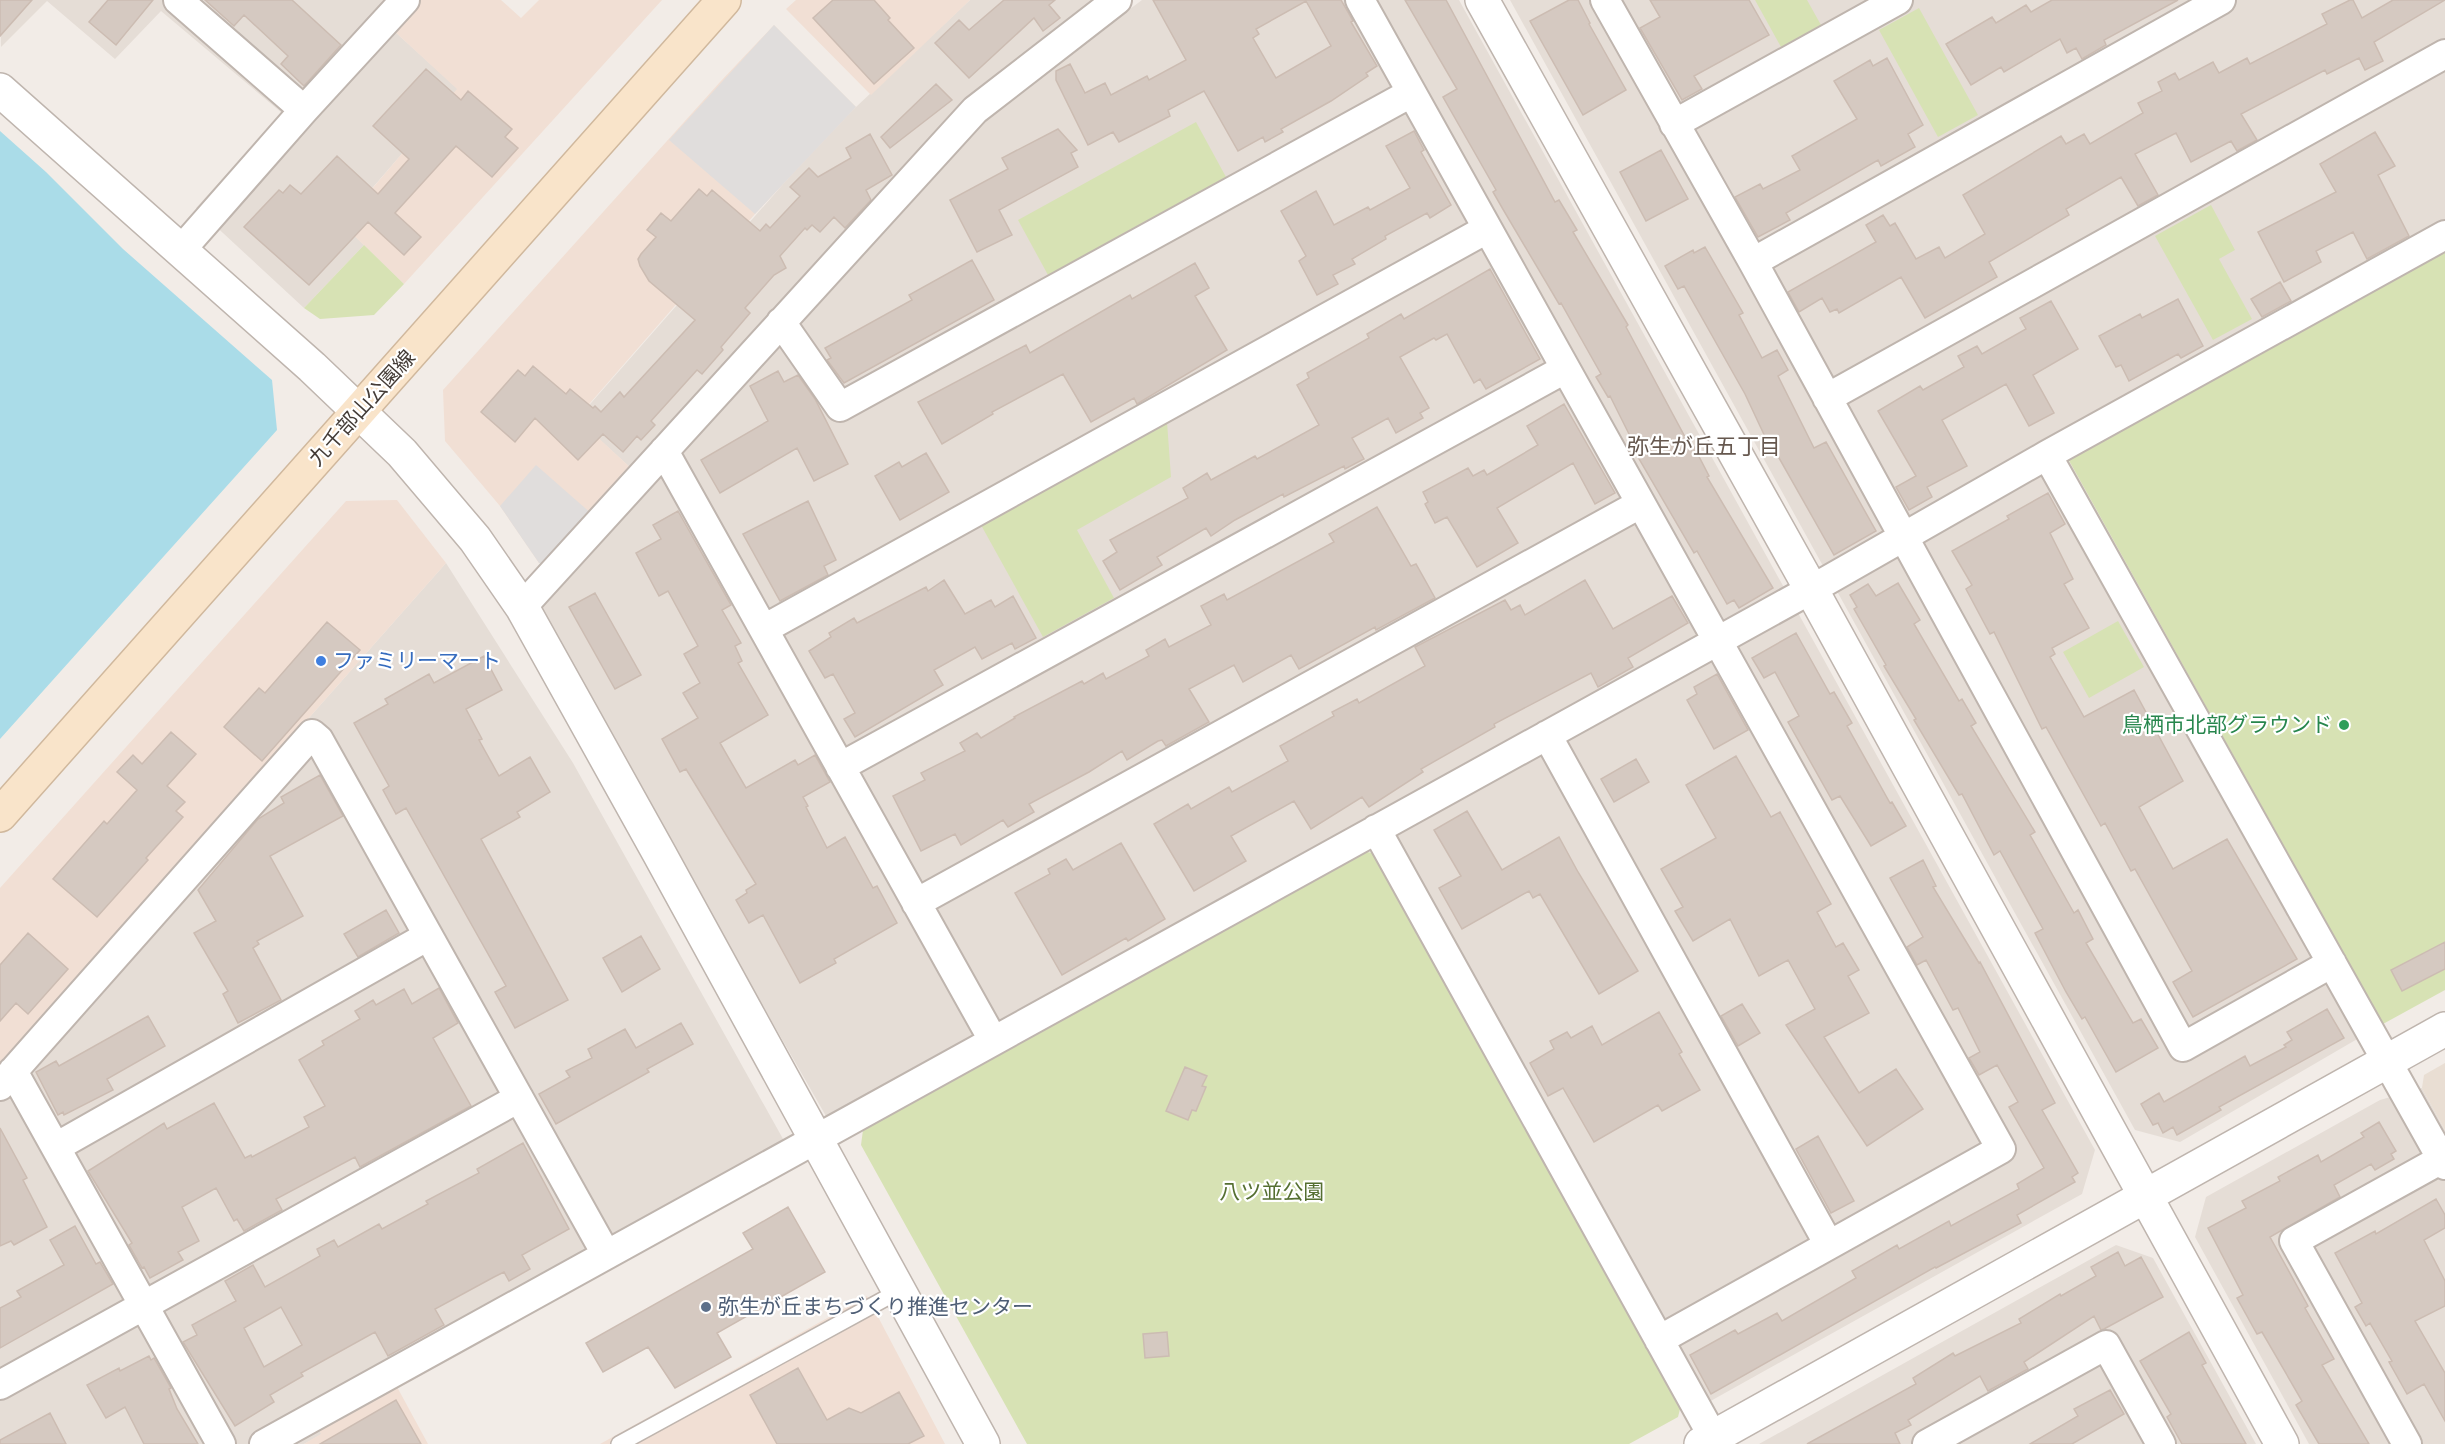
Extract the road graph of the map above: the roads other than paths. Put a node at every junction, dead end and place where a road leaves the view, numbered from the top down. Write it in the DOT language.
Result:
graph roads {
  1 [pos="178,0"];
  2 [pos="405,0"];
  3 [pos="724,0"];
  4 [pos="1117,0"];
  5 [pos="1360,0"];
  6 [pos="1482,0"];
  7 [pos="1605,0"];
  8 [pos="1898,0"];
  9 [pos="2221,0"];
  10 [pos="2445,54"];
  11 [pos="0,90"];
  12 [pos="1411,93"];
  13 [pos="304,110"];
  14 [pos="1674,124"];
  15 [pos="1487,229"];
  16 [pos="2445,235"];
  17 [pos="181,250"];
  18 [pos="1753,262"];
  19 [pos="781,322"];
  20 [pos="1565,369"];
  21 [pos="1827,398"];
  22 [pos="358,412"];
  23 [pos="664,451"];
  24 [pos="2047,455"];
  25 [pos="1640,504"];
  26 [pos="1902,537"];
  27 [pos="1811,589"];
  28 [pos="522,607"];
  29 [pos="764,629"];
  30 [pos="1716,641"];
  31 [pos="1547,735"];
  32 [pos="840,767"];
  33 [pos="0,815"];
  34 [pos="1376,829"];
  35 [pos="916,903"];
  36 [pos="428,936"];
  37 [pos="2332,963"];
  38 [pos="2445,1029"];
  39 [pos="993,1040"];
  40 [pos="2387,1061"];
  41 [pos="7,1078"];
  42 [pos="519,1098"];
  43 [pos="814,1138"];
  44 [pos="56,1147"];
  45 [pos="2443,1162"];
  46 [pos="2145,1198"];
  47 [pos="1829,1245"];
  48 [pos="606,1254"];
  49 [pos="899,1291"];
  50 [pos="144,1305"];
  51 [pos="1659,1340"];
  52 [pos="0,1385"];
  53 [pos="1710,1442"];
  54 [pos="221,1444"];
  55 [pos="264,1444"];
  56 [pos="619,1444"];
  57 [pos="983,1444"];
  58 [pos="1927,1444"];
  59 [pos="2161,1444"];
  60 [pos="2282,1444"];
  61 [pos="2407,1444"];
  1 -- 13 [label="street"];
  2 -- 13 [label="street"];
  3 -- 22 [label="main road, 九千部山公園線"];
  4 -- 19 [label="street"];
  5 -- 12 [label="street"];
  6 -- 27 [label="street"];
  7 -- 14 [label="street"];
  8 -- 14 [label="street"];
  9 -- 18 [label="street"];
  10 -- 21 [label="street"];
  11 -- 17 [label="street"];
  12 -- 15 [label="street"];
  12 -- 19 [label="street"];
  13 -- 17 [label="street"];
  14 -- 18 [label="street"];
  15 -- 20 [label="street"];
  15 -- 29 [label="street"];
  16 -- 24 [label="street"];
  17 -- 22 [label="street"];
  18 -- 21 [label="street"];
  19 -- 23 [label="street"];
  20 -- 25 [label="street"];
  20 -- 32 [label="street"];
  21 -- 26 [label="street"];
  22 -- 28 [label="street"];
  22 -- 33 [label="main road, 九千部山公園線"];
  23 -- 28 [label="street"];
  23 -- 29 [label="street"];
  24 -- 26 [label="street"];
  24 -- 37 [label="street"];
  25 -- 30 [label="street"];
  25 -- 35 [label="street"];
  26 -- 27 [label="street"];
  26 -- 37 [label="street"];
  27 -- 30 [label="street"];
  27 -- 46 [label="street"];
  28 -- 43 [label="street"];
  29 -- 32 [label="street"];
  30 -- 31 [label="street"];
  30 -- 47 [label="street"];
  31 -- 34 [label="street"];
  31 -- 47 [label="street"];
  32 -- 35 [label="street"];
  34 -- 39 [label="street"];
  34 -- 51 [label="street"];
  35 -- 39 [label="street"];
  36 -- 41 [label="street"];
  36 -- 42 [label="street"];
  36 -- 44 [label="street"];
  37 -- 40 [label="street"];
  38 -- 40 [label="street"];
  39 -- 43 [label="street"];
  40 -- 45 [label="street"];
  40 -- 46 [label="street"];
  41 -- 44 [label="street"];
  42 -- 48 [label="street"];
  42 -- 50 [label="street"];
  43 -- 48 [label="street"];
  43 -- 49 [label="street"];
  44 -- 50 [label="street"];
  45 -- 61 [label="street"];
  46 -- 53 [label="street"];
  46 -- 60 [label="street"];
  47 -- 51 [label="street"];
  48 -- 55 [label="street"];
  49 -- 56 [label="lane"];
  49 -- 57 [label="street"];
  50 -- 52 [label="street"];
  50 -- 54 [label="street"];
  51 -- 53 [label="street"];
  58 -- 59 [label="street"];
}
